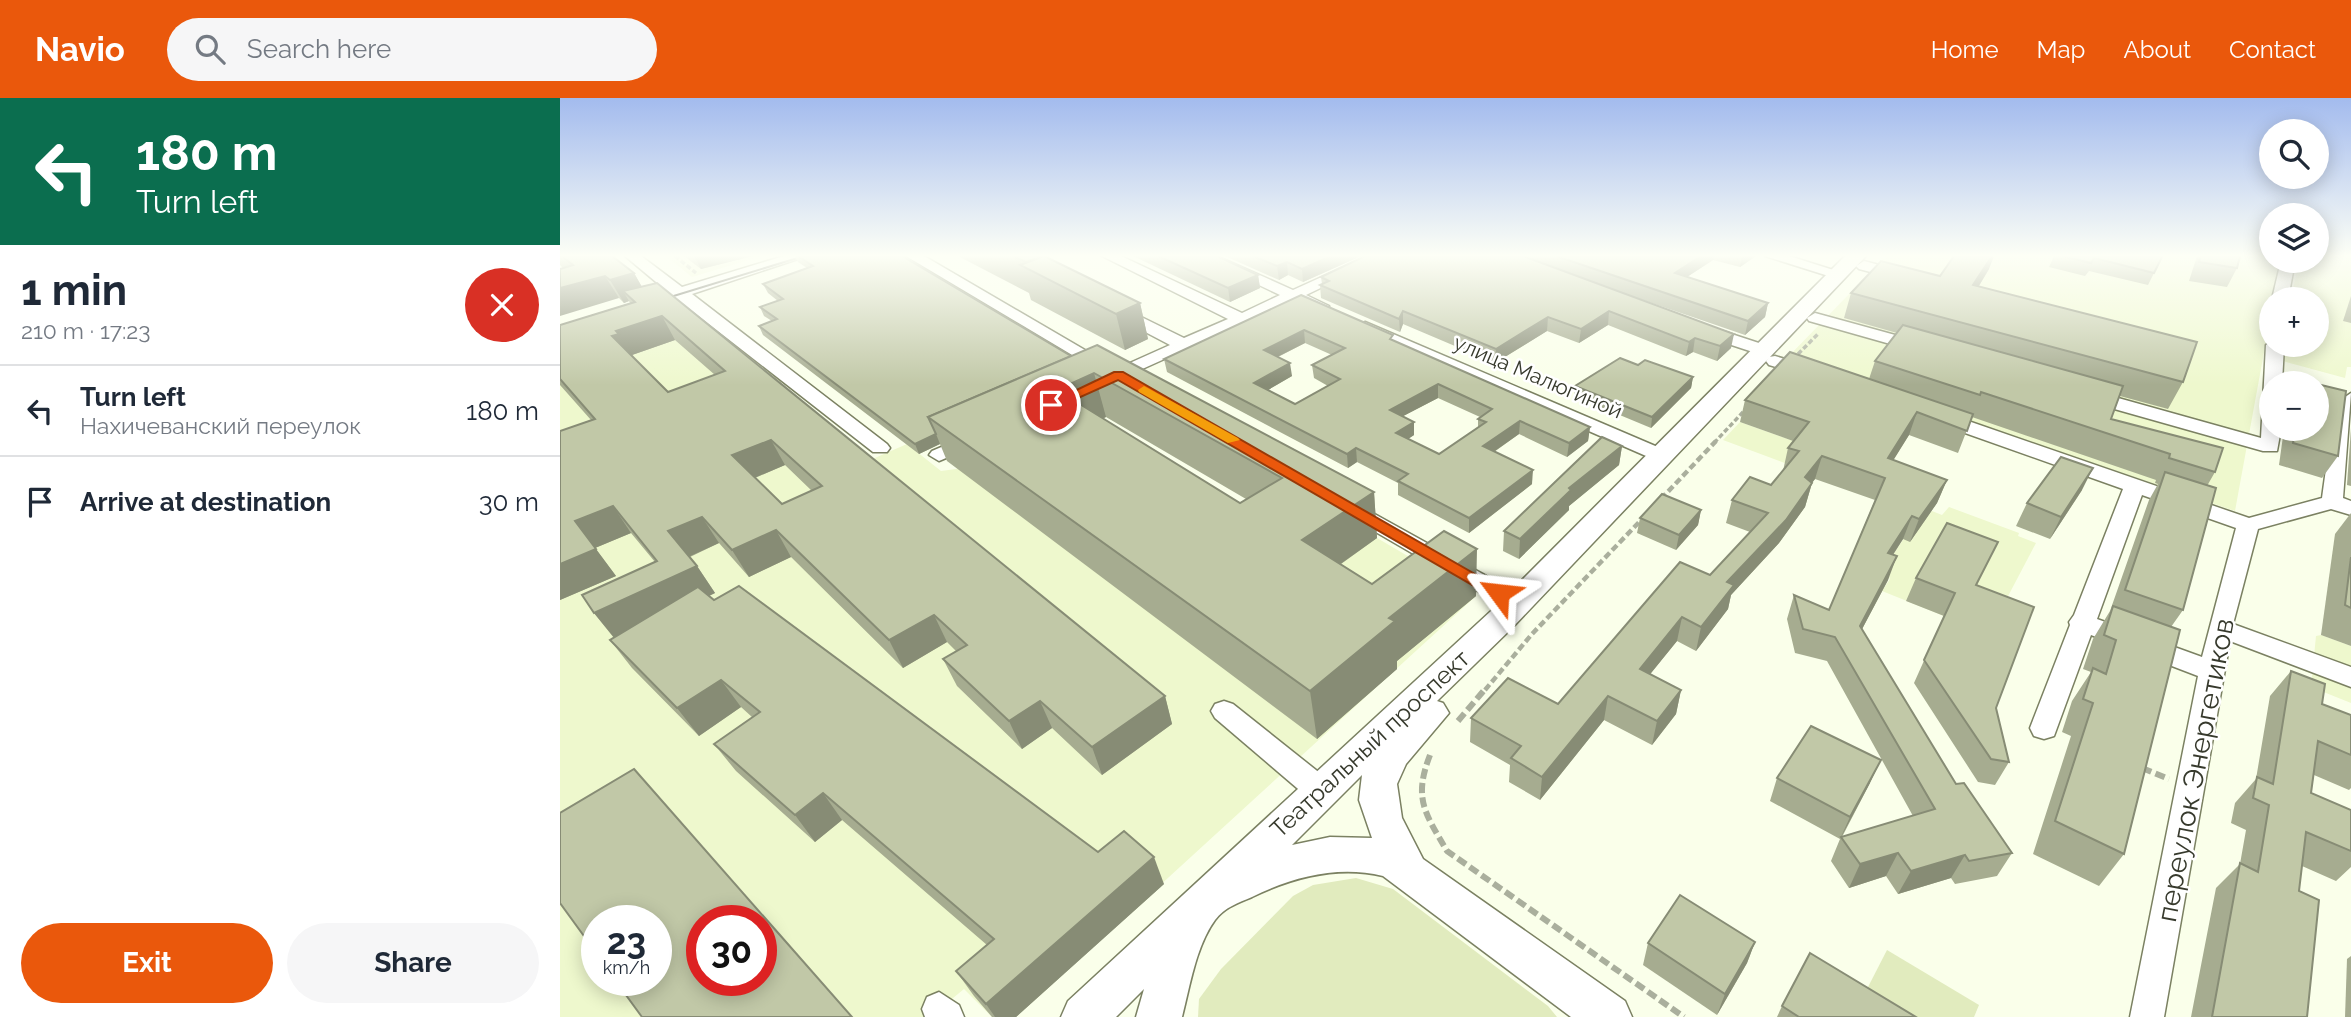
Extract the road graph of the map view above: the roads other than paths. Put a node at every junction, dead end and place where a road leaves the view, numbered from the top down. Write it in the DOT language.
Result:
graph roads {
  1 [pos="659,299"];
  2 [pos="685,299"];
  3 [pos="991,299"];
  4 [pos="1200,299"];
  5 [pos="1287,299"];
  6 [pos="1300,299"];
  7 [pos="1827,299"];
  8 [pos="1835,299"];
  9 [pos="649,302"];
  10 [pos="1102,304"];
  11 [pos="1242,319"];
  12 [pos="1822,320"];
  13 [pos="1688,324"];
  14 [pos="1184,345"];
  15 [pos="1937,353"];
  16 [pos="2274,357"];
  17 [pos="1775,359"];
  18 [pos="1119,375"];
  19 [pos="1827,378"];
  20 [pos="1095,386"];
  21 [pos="1142,389"];
  22 [pos="2070,391"];
  23 [pos="2351,399"];
  24 [pos="1917,410"];
  25 [pos="987,434"];
  26 [pos="880,448"];
  27 [pos="939,455"];
  28 [pos="1660,455"];
  29 [pos="2135,486"];
  30 [pos="1333,498"];
  31 [pos="2341,505"];
  32 [pos="2248,525"];
  33 [pos="1518,604"];
  34 [pos="2081,622"];
  35 [pos="2220,628"];
  36 [pos="2212,671"];
  37 [pos="2351,677"];
  38 [pos="1224,711"];
  39 [pos="2044,728"];
  40 [pos="1321,790"];
  41 [pos="1407,868"];
  42 [pos="1207,899"];
  43 [pos="1590,1009"];
  44 [pos="1084,1017"];
  45 [pos="1159,1017"];
  46 [pos="2147,1017"];
  1 -- 9 [label="street"];
  2 -- 26 [label="street"];
  3 -- 18 [label="street"];
  4 -- 11 [label="street"];
  5 -- 11 [label="street"];
  6 -- 28 [label="street, улица Малюгиной"];
  7 -- 17 [label="main road, Театральный проспект"];
  8 -- 12 [label="main road, Театральный проспект"];
  10 -- 14 [label="street"];
  11 -- 14 [label="street"];
  12 -- 15 [label="street"];
  12 -- 17 [label="main road, Театральный проспект"];
  13 -- 17 [label="street"];
  14 -- 18 [label="street"];
  16 -- 22 [label="street"];
  17 -- 19 [label="street"];
  17 -- 28 [label="main road, Театральный проспект"];
  17 -- 41 [label="main road, Театральный проспект"];
  18 -- 20 [label="street"];
  18 -- 21 [label="street"];
  23 -- 31 [label="street"];
  24 -- 29 [label="street"];
  25 -- 27 [label="street"];
  28 -- 33 [label="main road, Театральный проспект"];
  29 -- 32 [label="street"];
  29 -- 34 [label="street"];
  30 -- 33 [label="street"];
  31 -- 32 [label="street"];
  32 -- 35 [label="street, переулок Энергетиков"];
  33 -- 40 [label="main road, Театральный проспект"];
  34 -- 36 [label="street"];
  34 -- 39 [label="street"];
  35 -- 36 [label="street, переулок Энергетиков"];
  35 -- 37 [label="street"];
  36 -- 46 [label="street, переулок Энергетиков"];
  38 -- 40 [label="street"];
  40 -- 42 [label="main road, Театральный проспект"];
  41 -- 42 [label="main road"];
  41 -- 43 [label="main road"];
  42 -- 44 [label="main road, Театральный проспект"];
  42 -- 45 [label="main road"];
}
